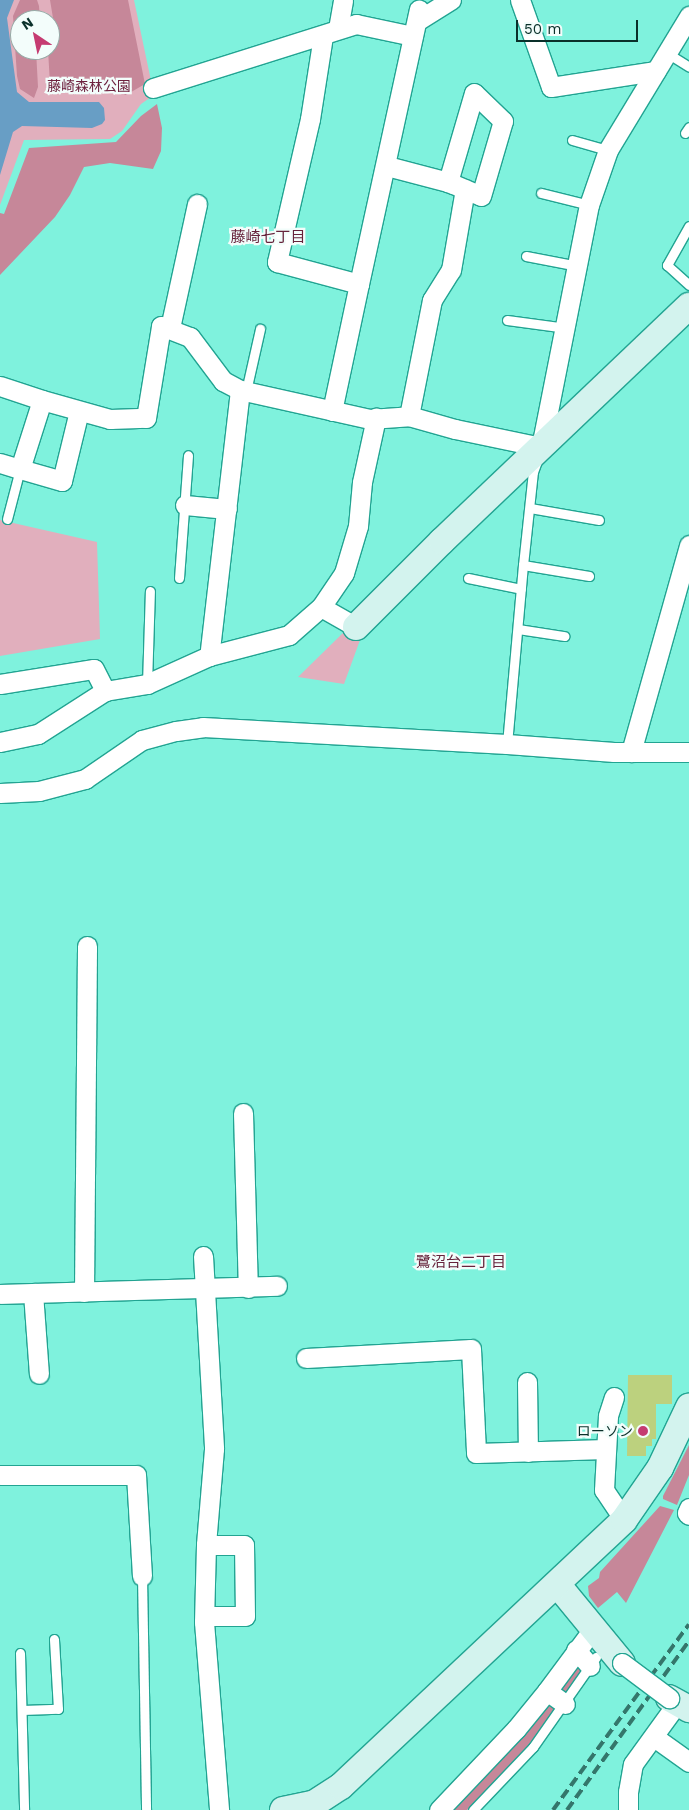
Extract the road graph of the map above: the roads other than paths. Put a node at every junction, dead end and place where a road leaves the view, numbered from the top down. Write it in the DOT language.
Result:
graph roads {
  1 [pos="343,0"];
  2 [pos="451,0"];
  3 [pos="524,1"];
  4 [pos="689,16"];
  5 [pos="416,22"];
  6 [pos="331,32"];
  7 [pos="667,53"];
  8 [pos="689,67"];
  9 [pos="656,71"];
  10 [pos="153,88"];
  11 [pos="572,140"];
  12 [pos="608,150"];
  13 [pos="387,166"];
  14 [pos="541,193"];
  15 [pos="197,204"];
  16 [pos="589,205"];
  17 [pos="689,226"];
  18 [pos="526,256"];
  19 [pos="578,266"];
  20 [pos="359,284"];
  21 [pos="689,285"];
  22 [pos="689,306"];
  23 [pos="507,320"];
  24 [pos="170,328"];
  25 [pos="566,328"];
  26 [pos="260,329"];
  27 [pos="0,386"];
  28 [pos="243,390"];
  29 [pos="42,400"];
  30 [pos="79,411"];
  31 [pos="332,411"];
  32 [pos="409,416"];
  33 [pos="376,418"];
  34 [pos="541,447"];
  35 [pos="188,456"];
  36 [pos="0,463"];
  37 [pos="20,469"];
  38 [pos="185,505"];
  39 [pos="530,508"];
  40 [pos="227,509"];
  41 [pos="7,519"];
  42 [pos="599,520"];
  43 [pos="689,545"];
  44 [pos="524,565"];
  45 [pos="589,576"];
  46 [pos="179,578"];
  47 [pos="468,578"];
  48 [pos="522,589"];
  49 [pos="150,591"];
  50 [pos="321,607"];
  51 [pos="356,628"];
  52 [pos="518,629"];
  53 [pos="564,636"];
  54 [pos="209,656"];
  55 [pos="0,684"];
  56 [pos="147,684"];
  57 [pos="105,691"];
  58 [pos="0,742"];
  59 [pos="507,744"];
  60 [pos="631,752"];
  61 [pos="689,752"];
  62 [pos="0,793"];
  63 [pos="88,946"];
  64 [pos="243,1113"];
  65 [pos="203,1256"];
  66 [pos="277,1286"];
  67 [pos="205,1288"];
  68 [pos="248,1288"];
  69 [pos="84,1292"];
  70 [pos="34,1293"];
  71 [pos="0,1294"];
  72 [pos="306,1358"];
  73 [pos="39,1374"];
  74 [pos="527,1382"];
  75 [pos="614,1397"];
  76 [pos="689,1407"];
  77 [pos="606,1449"];
  78 [pos="528,1452"];
  79 [pos="0,1475"];
  80 [pos="689,1508"];
  81 [pos="689,1515"];
  82 [pos="624,1520"];
  83 [pos="206,1545"];
  84 [pos="142,1576"];
  85 [pos="558,1584"];
  86 [pos="204,1616"];
  87 [pos="592,1629"];
  88 [pos="54,1639"];
  89 [pos="576,1650"];
  90 [pos="20,1652"];
  91 [pos="593,1661"];
  92 [pos="622,1663"];
  93 [pos="547,1691"];
  94 [pos="679,1703"];
  95 [pos="565,1704"];
  96 [pos="22,1710"];
  97 [pos="654,1737"];
  98 [pos="689,1762"];
  99 [pos="316,1806"];
  100 [pos="24,1810"];
  101 [pos="146,1810"];
  102 [pos="219,1810"];
  103 [pos="283,1810"];
  104 [pos="439,1810"];
  105 [pos="472,1810"];
  106 [pos="628,1810"];
  1 -- 6 [label="street"];
  2 -- 5 [label="street"];
  3 -- 9 [label="street"];
  4 -- 7 [label="street"];
  5 -- 6 [label="street"];
  5 -- 13 [label="street"];
  6 -- 10 [label="street"];
  6 -- 20 [label="street"];
  7 -- 8 [label="lane"];
  7 -- 9 [label="street"];
  9 -- 12 [label="street"];
  11 -- 12 [label="lane"];
  12 -- 16 [label="street"];
  13 -- 20 [label="street"];
  13 -- 32 [label="street"];
  14 -- 16 [label="lane"];
  15 -- 24 [label="street"];
  16 -- 19 [label="street"];
  17 -- 21 [label="lane"];
  18 -- 19 [label="lane"];
  19 -- 25 [label="street"];
  20 -- 31 [label="street"];
  22 -- 34 [label="street"];
  23 -- 25 [label="lane"];
  24 -- 28 [label="street"];
  24 -- 30 [label="street"];
  25 -- 34 [label="street"];
  26 -- 28 [label="lane"];
  27 -- 29 [label="street"];
  28 -- 31 [label="street"];
  28 -- 40 [label="street"];
  29 -- 30 [label="street"];
  29 -- 37 [label="street"];
  30 -- 37 [label="street"];
  31 -- 33 [label="street"];
  32 -- 33 [label="street"];
  32 -- 34 [label="street"];
  33 -- 50 [label="street"];
  34 -- 39 [label="lane"];
  34 -- 51 [label="street"];
  35 -- 38 [label="lane"];
  36 -- 37 [label="street"];
  37 -- 41 [label="lane"];
  38 -- 40 [label="street"];
  38 -- 46 [label="lane"];
  39 -- 42 [label="lane"];
  39 -- 44 [label="lane"];
  40 -- 54 [label="street"];
  43 -- 60 [label="street"];
  44 -- 45 [label="lane"];
  44 -- 48 [label="lane"];
  47 -- 48 [label="lane"];
  48 -- 52 [label="lane"];
  49 -- 56 [label="lane"];
  50 -- 51 [label="street"];
  50 -- 54 [label="street"];
  52 -- 53 [label="lane"];
  52 -- 59 [label="lane"];
  54 -- 56 [label="street"];
  55 -- 57 [label="street"];
  56 -- 57 [label="street"];
  57 -- 58 [label="street"];
  59 -- 60 [label="street"];
  59 -- 62 [label="street"];
  60 -- 61 [label="street"];
  63 -- 69 [label="street"];
  64 -- 68 [label="street"];
  65 -- 67 [label="street"];
  66 -- 68 [label="street"];
  67 -- 68 [label="street"];
  67 -- 69 [label="street"];
  67 -- 83 [label="street"];
  69 -- 70 [label="street"];
  70 -- 71 [label="street"];
  70 -- 73 [label="street"];
  72 -- 78 [label="street"];
  74 -- 78 [label="street"];
  75 -- 77 [label="street"];
  76 -- 82 [label="street"];
  77 -- 78 [label="street"];
  77 -- 82 [label="street"];
  79 -- 84 [label="street"];
  80 -- 81 [label="street"];
  82 -- 85 [label="street"];
  83 -- 86 [label="street"];
  83 -- 86 [label="street"];
  84 -- 101 [label="lane"];
  85 -- 87 [label="street"];
  85 -- 99 [label="street"];
  86 -- 102 [label="street"];
  87 -- 89 [label="street"];
  87 -- 92 [label="street"];
  88 -- 96 [label="lane"];
  89 -- 91 [label="street"];
  89 -- 93 [label="street"];
  90 -- 96 [label="lane"];
  91 -- 95 [label="lane"];
  92 -- 94 [label="street, bridge"];
  93 -- 95 [label="street"];
  93 -- 104 [label="street"];
  94 -- 97 [label="street"];
  95 -- 105 [label="lane"];
  96 -- 100 [label="lane"];
  97 -- 98 [label="street"];
  97 -- 106 [label="street"];
  99 -- 103 [label="street"];
}
